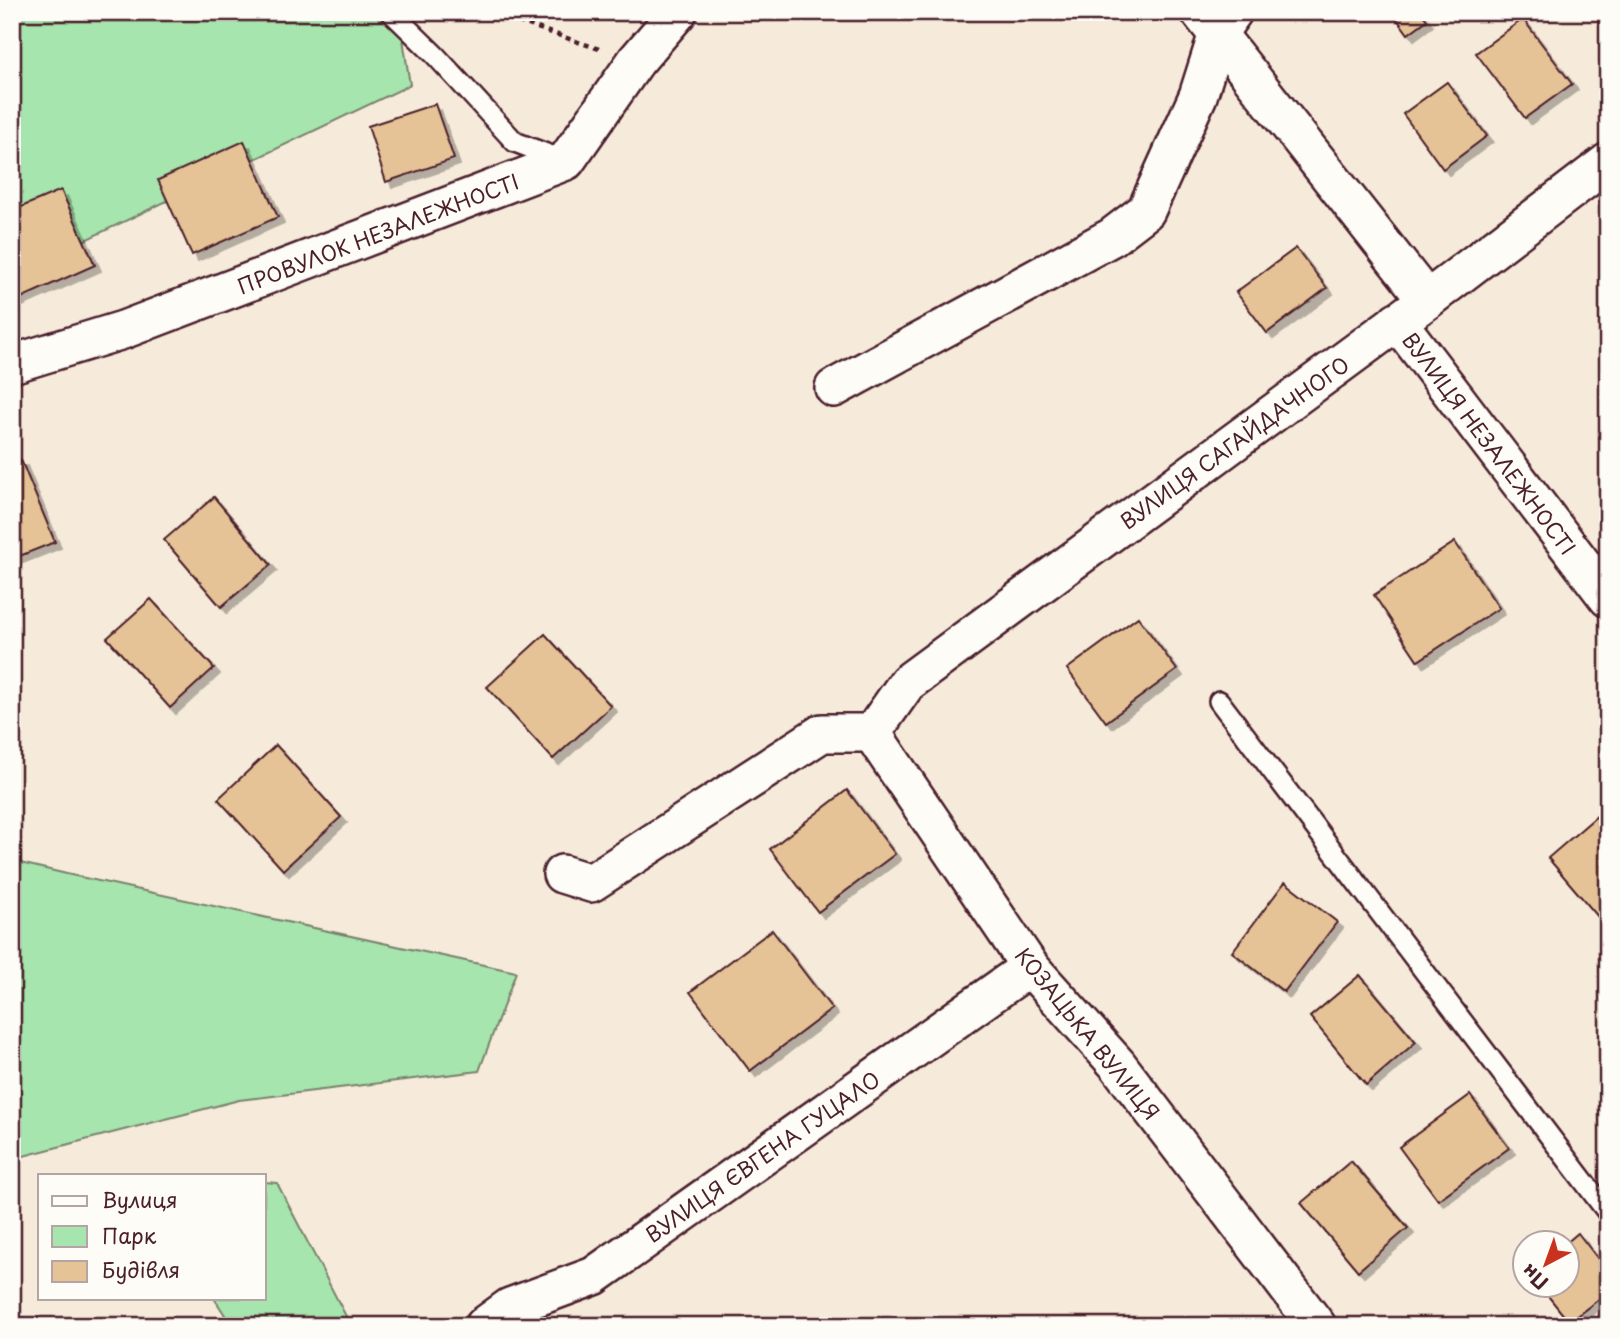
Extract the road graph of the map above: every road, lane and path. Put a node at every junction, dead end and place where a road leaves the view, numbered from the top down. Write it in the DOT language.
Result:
graph roads {
  1 [pos="391,12"];
  2 [pos="490,12"];
  3 [pos="678,12"];
  4 [pos="1217,19"];
  5 [pos="636,61"];
  6 [pos="566,161"];
  7 [pos="1608,162"];
  8 [pos="1427,300"];
  9 [pos="1397,321"];
  10 [pos="12,364"];
  11 [pos="834,388"];
  12 [pos="1608,597"];
  13 [pos="1219,701"];
  14 [pos="872,733"];
  15 [pos="562,874"];
  16 [pos="1030,967"];
  17 [pos="1608,1213"];
  18 [pos="484,1326"];
  19 [pos="1317,1326"];
  1 -- 6 [label="lane"];
  2 -- 5 [label="path"];
  3 -- 5 [label="street"];
  4 -- 8 [label="street"];
  4 -- 11 [label="street"];
  5 -- 6 [label="street"];
  6 -- 10 [label="street, ПРОВУЛОК НЕЗАЛЕЖНОСТІ"];
  7 -- 8 [label="street, ВУЛИЦЯ САГАЙДАЧНОГО"];
  8 -- 9 [label="street, ВУЛИЦЯ САГАЙДАЧНОГО"];
  9 -- 12 [label="street, ВУЛИЦЯ НЕЗАЛЕЖНОСТІ"];
  9 -- 14 [label="street, ВУЛИЦЯ САГАЙДАЧНОГО"];
  13 -- 17 [label="lane"];
  14 -- 15 [label="street"];
  14 -- 16 [label="street, КОЗАЦЬКА ВУЛИЦЯ"];
  16 -- 18 [label="street, ВУЛИЦЯ ЄВГЕНА ГУЦАЛО"];
  16 -- 19 [label="street, КОЗАЦЬКА ВУЛИЦЯ"];
}
